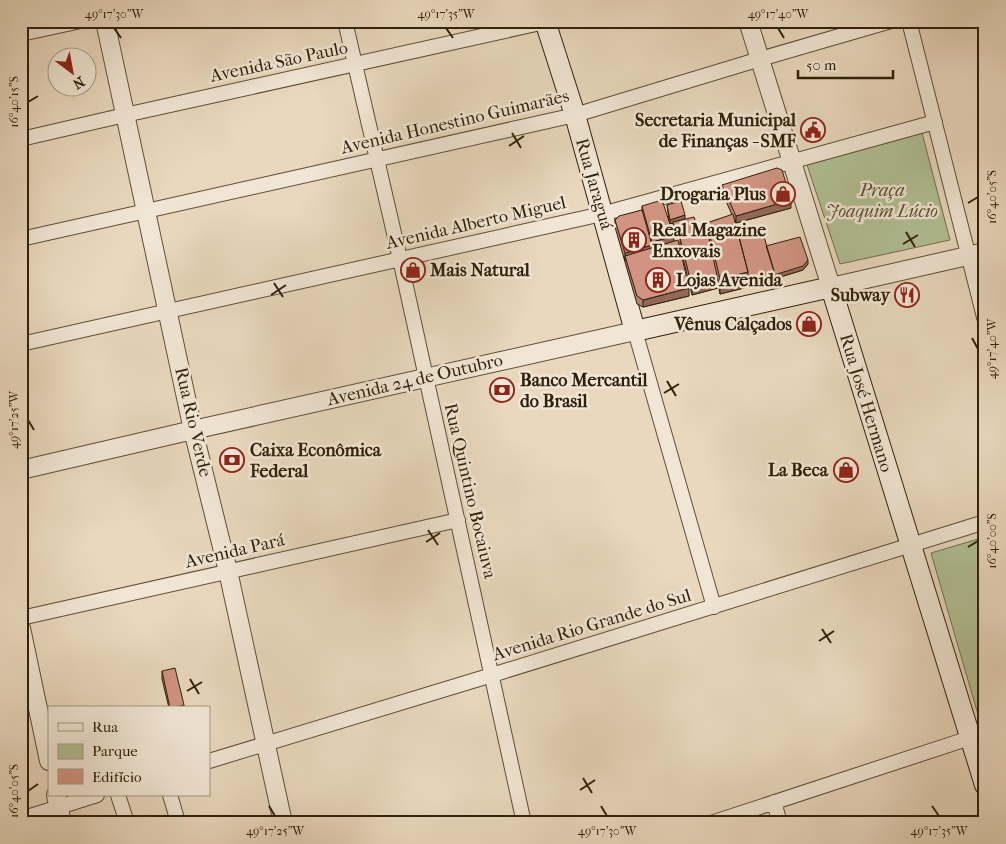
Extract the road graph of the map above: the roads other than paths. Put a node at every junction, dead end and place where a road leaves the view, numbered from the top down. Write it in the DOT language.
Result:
graph roads {
  1 [pos="81,21"];
  2 [pos="105,21"];
  3 [pos="345,21"];
  4 [pos="748,21"];
  5 [pos="890,21"];
  6 [pos="910,21"];
  7 [pos="545,22"];
  8 [pos="21,34"];
  9 [pos="760,59"];
  10 [pos="355,64"];
  11 [pos="125,115"];
  12 [pos="575,115"];
  13 [pos="935,122"];
  14 [pos="21,139"];
  15 [pos="377,159"];
  16 [pos="792,161"];
  17 [pos="146,211"];
  18 [pos="602,214"];
  19 [pos="21,239"];
  20 [pos="977,254"];
  21 [pos="400,259"];
  22 [pos="831,287"];
  23 [pos="168,311"];
  24 [pos="985,321"];
  25 [pos="635,332"];
  26 [pos="21,344"];
  27 [pos="426,378"];
  28 [pos="193,430"];
  29 [pos="21,470"];
  30 [pos="458,520"];
  31 [pos="985,522"];
  32 [pos="910,545"];
  33 [pos="228,571"];
  34 [pos="714,607"];
  35 [pos="21,618"];
  36 [pos="21,628"];
  37 [pos="492,675"];
  38 [pos="977,735"];
  39 [pos="267,744"];
  40 [pos="48,756"];
  41 [pos="210,761"];
  42 [pos="985,785"];
  43 [pos="94,796"];
  44 [pos="118,796"];
  45 [pos="170,796"];
  46 [pos="774,802"];
  47 [pos="59,808"];
  48 [pos="21,819"];
  49 [pos="127,823"];
  50 [pos="175,823"];
  51 [pos="283,823"];
  52 [pos="524,823"];
  53 [pos="710,823"];
  54 [pos="780,823"];
  1 -- 8 [label="street"];
  2 -- 11 [label="street, Rua Rio Verde"];
  3 -- 10 [label="street, Rua Quintino Bocaiuva"];
  4 -- 9 [label="street, Rua José Hermano"];
  5 -- 9 [label="street, Avenida Honestino Guimarães"];
  6 -- 13 [label="street"];
  7 -- 10 [label="street, Avenida São Paulo"];
  7 -- 12 [label="main road, Rua Jaraguá"];
  9 -- 12 [label="street, Avenida Honestino Guimarães"];
  9 -- 16 [label="street, Rua José Hermano"];
  10 -- 11 [label="street, Avenida São Paulo"];
  10 -- 15 [label="street, Rua Quintino Bocaiuva"];
  11 -- 14 [label="street, Avenida São Paulo"];
  11 -- 17 [label="street, Rua Rio Verde"];
  12 -- 15 [label="street, Avenida Honestino Guimarães"];
  12 -- 18 [label="main road, Rua Jaraguá"];
  13 -- 16 [label="street, Avenida Alberto Miguel"];
  13 -- 20 [label="street"];
  15 -- 17 [label="street, Avenida Honestino Guimarães"];
  15 -- 21 [label="street, Rua Quintino Bocaiuva"];
  16 -- 18 [label="street, Avenida Alberto Miguel"];
  16 -- 22 [label="street, Rua José Hermano"];
  17 -- 19 [label="street, Avenida Honestino Guimarães"];
  17 -- 23 [label="street, Rua Rio Verde"];
  18 -- 21 [label="street, Avenida Alberto Miguel"];
  18 -- 25 [label="main road, Rua Jaraguá"];
  20 -- 22 [label="street, Avenida 24 de Outubro"];
  20 -- 24 [label="street"];
  21 -- 23 [label="street, Avenida Alberto Miguel"];
  21 -- 27 [label="street, Rua Quintino Bocaiuva"];
  22 -- 25 [label="main road, Avenida 24 de Outubro"];
  22 -- 32 [label="main road, Rua José Hermano"];
  23 -- 26 [label="street, Avenida Alberto Miguel"];
  23 -- 28 [label="street, Rua Rio Verde"];
  25 -- 27 [label="street, Avenida 24 de Outubro"];
  25 -- 34 [label="street, Rua Jaraguá"];
  27 -- 28 [label="street, Avenida 24 de Outubro"];
  27 -- 30 [label="street, Rua Quintino Bocaiuva"];
  28 -- 29 [label="street, Avenida 24 de Outubro"];
  28 -- 33 [label="street, Rua Rio Verde"];
  30 -- 33 [label="street, Avenida Pará"];
  30 -- 37 [label="street, Rua Quintino Bocaiuva"];
  31 -- 32 [label="street, Avenida Rio Grande do Sul"];
  32 -- 34 [label="street, Avenida Rio Grande do Sul"];
  32 -- 38 [label="main road, Rua José Hermano"];
  33 -- 35 [label="street, Avenida Pará"];
  33 -- 39 [label="street, Rua Rio Verde"];
  34 -- 37 [label="street, Avenida Rio Grande do Sul"];
  36 -- 40 [label="street"];
  37 -- 39 [label="street, Avenida Rio Grande do Sul"];
  37 -- 52 [label="street, Rua Quintino Bocaiuva"];
  38 -- 42 [label="main road, Rua José Hermano"];
  38 -- 46 [label="street"];
  39 -- 41 [label="street, Avenida Rio Grande do Sul"];
  39 -- 51 [label="street, Rua Rio Verde"];
  43 -- 47 [label="street"];
  44 -- 49 [label="street"];
  45 -- 50 [label="street"];
  46 -- 53 [label="street"];
  46 -- 54 [label="street"];
  47 -- 48 [label="street"];
}
